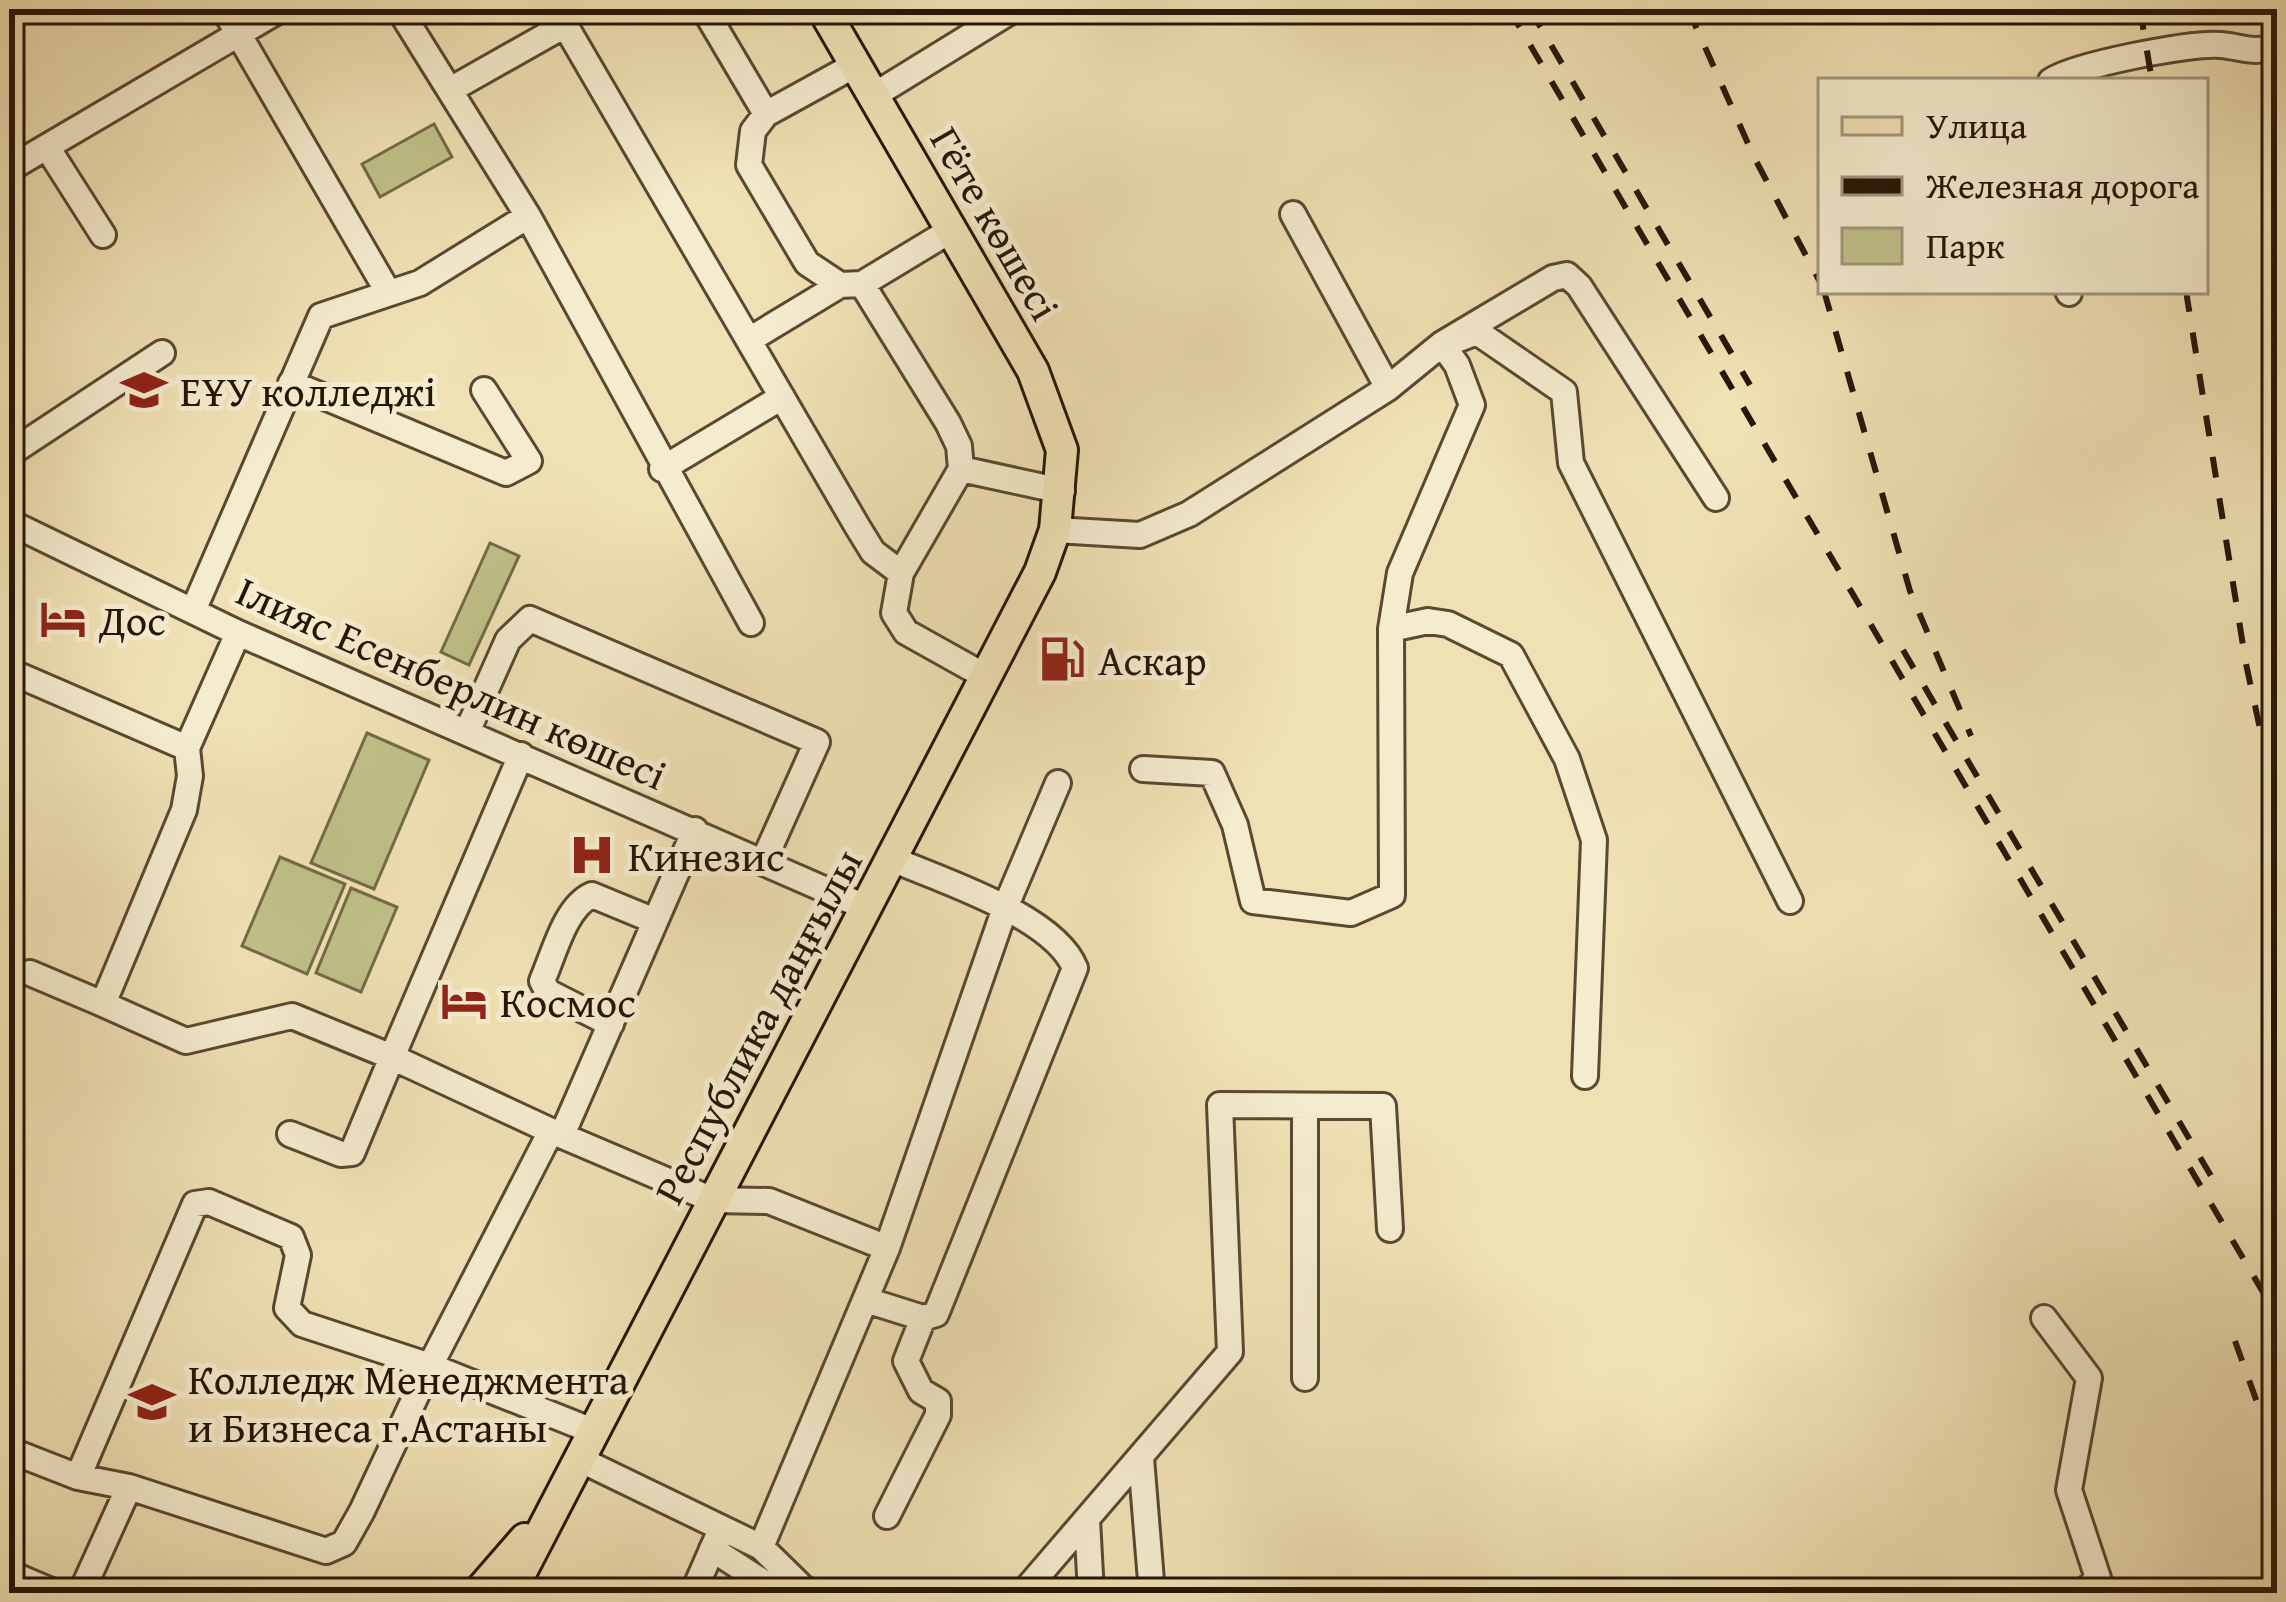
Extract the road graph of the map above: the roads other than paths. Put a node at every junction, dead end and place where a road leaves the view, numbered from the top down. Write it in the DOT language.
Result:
graph roads {
  1 [pos="224,9"];
  2 [pos="281,9"];
  3 [pos="399,9"];
  4 [pos="704,9"];
  5 [pos="823,9"];
  6 [pos="1014,9"];
  7 [pos="240,32"];
  8 [pos="2277,45"];
  9 [pos="855,65"];
  10 [pos="2061,78"];
  11 [pos="450,90"];
  12 [pos="874,96"];
  13 [pos="766,114"];
  14 [pos="47,147"];
  15 [pos="9,169"];
  16 [pos="1293,214"];
  17 [pos="528,216"];
  18 [pos="953,230"];
  19 [pos="103,235"];
  20 [pos="851,285"];
  21 [pos="388,292"];
  22 [pos="749,340"];
  23 [pos="1442,344"];
  24 [pos="162,353"];
  25 [pos="291,383"];
  26 [pos="1388,388"];
  27 [pos="484,390"];
  28 [pos="782,397"];
  29 [pos="9,454"];
  30 [pos="662,469"];
  31 [pos="961,469"];
  32 [pos="1062,491"];
  33 [pos="1716,498"];
  34 [pos="9,522"];
  35 [pos="1055,530"];
  36 [pos="901,573"];
  37 [pos="193,611"];
  38 [pos="751,623"];
  39 [pos="1391,629"];
  40 [pos="238,633"];
  41 [pos="9,671"];
  42 [pos="983,675"];
  43 [pos="467,732"];
  44 [pos="187,748"];
  45 [pos="521,754"];
  46 [pos="1143,769"];
  47 [pos="1058,783"];
  48 [pos="695,830"];
  49 [pos="892,859"];
  50 [pos="764,860"];
  51 [pos="1790,902"];
  52 [pos="867,908"];
  53 [pos="1005,908"];
  54 [pos="655,921"];
  55 [pos="30,973"];
  56 [pos="103,1004"];
  57 [pos="611,1024"];
  58 [pos="392,1057"];
  59 [pos="1585,1076"];
  60 [pos="1305,1106"];
  61 [pos="556,1133"];
  62 [pos="290,1134"];
  63 [pos="713,1200"];
  64 [pos="1390,1229"];
  65 [pos="887,1248"];
  66 [pos="866,1300"];
  67 [pos="922,1318"];
  68 [pos="2044,1318"];
  69 [pos="430,1366"];
  70 [pos="1305,1378"];
  71 [pos="588,1446"];
  72 [pos="9,1450"];
  73 [pos="1141,1458"];
  74 [pos="78,1477"];
  75 [pos="129,1487"];
  76 [pos="557,1503"];
  77 [pos="887,1516"];
  78 [pos="1087,1520"];
  79 [pos="717,1539"];
  80 [pos="761,1547"];
  81 [pos="9,1573"];
  82 [pos="56,1593"];
  83 [pos="81,1593"];
  84 [pos="478,1593"];
  85 [pos="510,1593"];
  86 [pos="693,1593"];
  87 [pos="770,1593"];
  88 [pos="808,1593"];
  89 [pos="1022,1593"];
  90 [pos="1091,1593"];
  91 [pos="1152,1593"];
  92 [pos="2083,1593"];
  1 -- 7 [label="street"];
  2 -- 7 [label="street"];
  3 -- 11 [label="street"];
  4 -- 13 [label="street"];
  5 -- 9 [label="main road, Гёте көшесі"];
  6 -- 12 [label="street"];
  7 -- 14 [label="street"];
  7 -- 21 [label="street"];
  8 -- 10 [label="street"];
  9 -- 12 [label="main road, Гёте көшесі"];
  9 -- 13 [label="street"];
  11 -- 17 [label="street"];
  11 -- 22 [label="street"];
  12 -- 18 [label="main road, Гёте көшесі"];
  13 -- 20 [label="street"];
  14 -- 15 [label="street"];
  14 -- 19 [label="street"];
  16 -- 26 [label="street"];
  17 -- 21 [label="street"];
  17 -- 30 [label="street"];
  18 -- 20 [label="street"];
  18 -- 32 [label="main road, Гёте көшесі"];
  20 -- 22 [label="street"];
  20 -- 31 [label="street"];
  21 -- 25 [label="street"];
  22 -- 28 [label="street"];
  23 -- 26 [label="street"];
  23 -- 33 [label="street"];
  23 -- 39 [label="street"];
  23 -- 51 [label="street"];
  24 -- 29 [label="street"];
  25 -- 27 [label="street"];
  25 -- 37 [label="street"];
  26 -- 35 [label="street"];
  28 -- 30 [label="street"];
  28 -- 36 [label="street"];
  30 -- 38 [label="street"];
  31 -- 32 [label="street"];
  31 -- 36 [label="street"];
  32 -- 35 [label="main road, Республика даңғылы"];
  34 -- 37 [label="street, Ілияс Есенберлин көшесі"];
  35 -- 42 [label="main road, Республика даңғылы"];
  36 -- 42 [label="street"];
  37 -- 40 [label="street, Ілияс Есенберлин көшесі"];
  39 -- 46 [label="street"];
  39 -- 59 [label="street"];
  40 -- 43 [label="street, Ілияс Есенберлин көшесі"];
  40 -- 44 [label="street"];
  41 -- 44 [label="street"];
  42 -- 49 [label="main road, Республика даңғылы"];
  43 -- 45 [label="street, Ілияс Есенберлин көшесі"];
  43 -- 50 [label="street"];
  44 -- 56 [label="street"];
  45 -- 48 [label="street, Ілияс Есенберлин көшесі"];
  45 -- 58 [label="street"];
  47 -- 53 [label="street"];
  48 -- 50 [label="street, Ілияс Есенберлин көшесі"];
  48 -- 54 [label="street"];
  49 -- 52 [label="main road, Республика даңғылы"];
  49 -- 53 [label="street"];
  50 -- 52 [label="street, Ілияс Есенберлин көшесі"];
  52 -- 63 [label="main road, Республика даңғылы"];
  53 -- 65 [label="street"];
  53 -- 67 [label="street"];
  54 -- 57 [label="street"];
  54 -- 57 [label="street"];
  55 -- 56 [label="street"];
  56 -- 58 [label="street"];
  57 -- 61 [label="street"];
  58 -- 61 [label="street"];
  58 -- 62 [label="street"];
  60 -- 64 [label="street"];
  60 -- 70 [label="street"];
  60 -- 73 [label="street"];
  61 -- 63 [label="street"];
  61 -- 69 [label="street"];
  63 -- 65 [label="street"];
  63 -- 71 [label="main road, Республика даңғылы"];
  65 -- 66 [label="street"];
  66 -- 67 [label="street"];
  66 -- 80 [label="street"];
  67 -- 77 [label="street"];
  68 -- 92 [label="street"];
  69 -- 71 [label="street"];
  69 -- 74 [label="street"];
  69 -- 75 [label="street"];
  71 -- 76 [label="main road, Республика даңғылы"];
  71 -- 79 [label="street"];
  72 -- 74 [label="street"];
  73 -- 78 [label="street"];
  73 -- 91 [label="street"];
  74 -- 75 [label="street"];
  75 -- 83 [label="street"];
  76 -- 84 [label="main road"];
  76 -- 85 [label="main road, Республика даңғылы"];
  78 -- 89 [label="street"];
  78 -- 90 [label="street"];
  79 -- 80 [label="street"];
  79 -- 86 [label="street"];
  79 -- 87 [label="street"];
  80 -- 88 [label="street"];
  81 -- 82 [label="street"];
}
